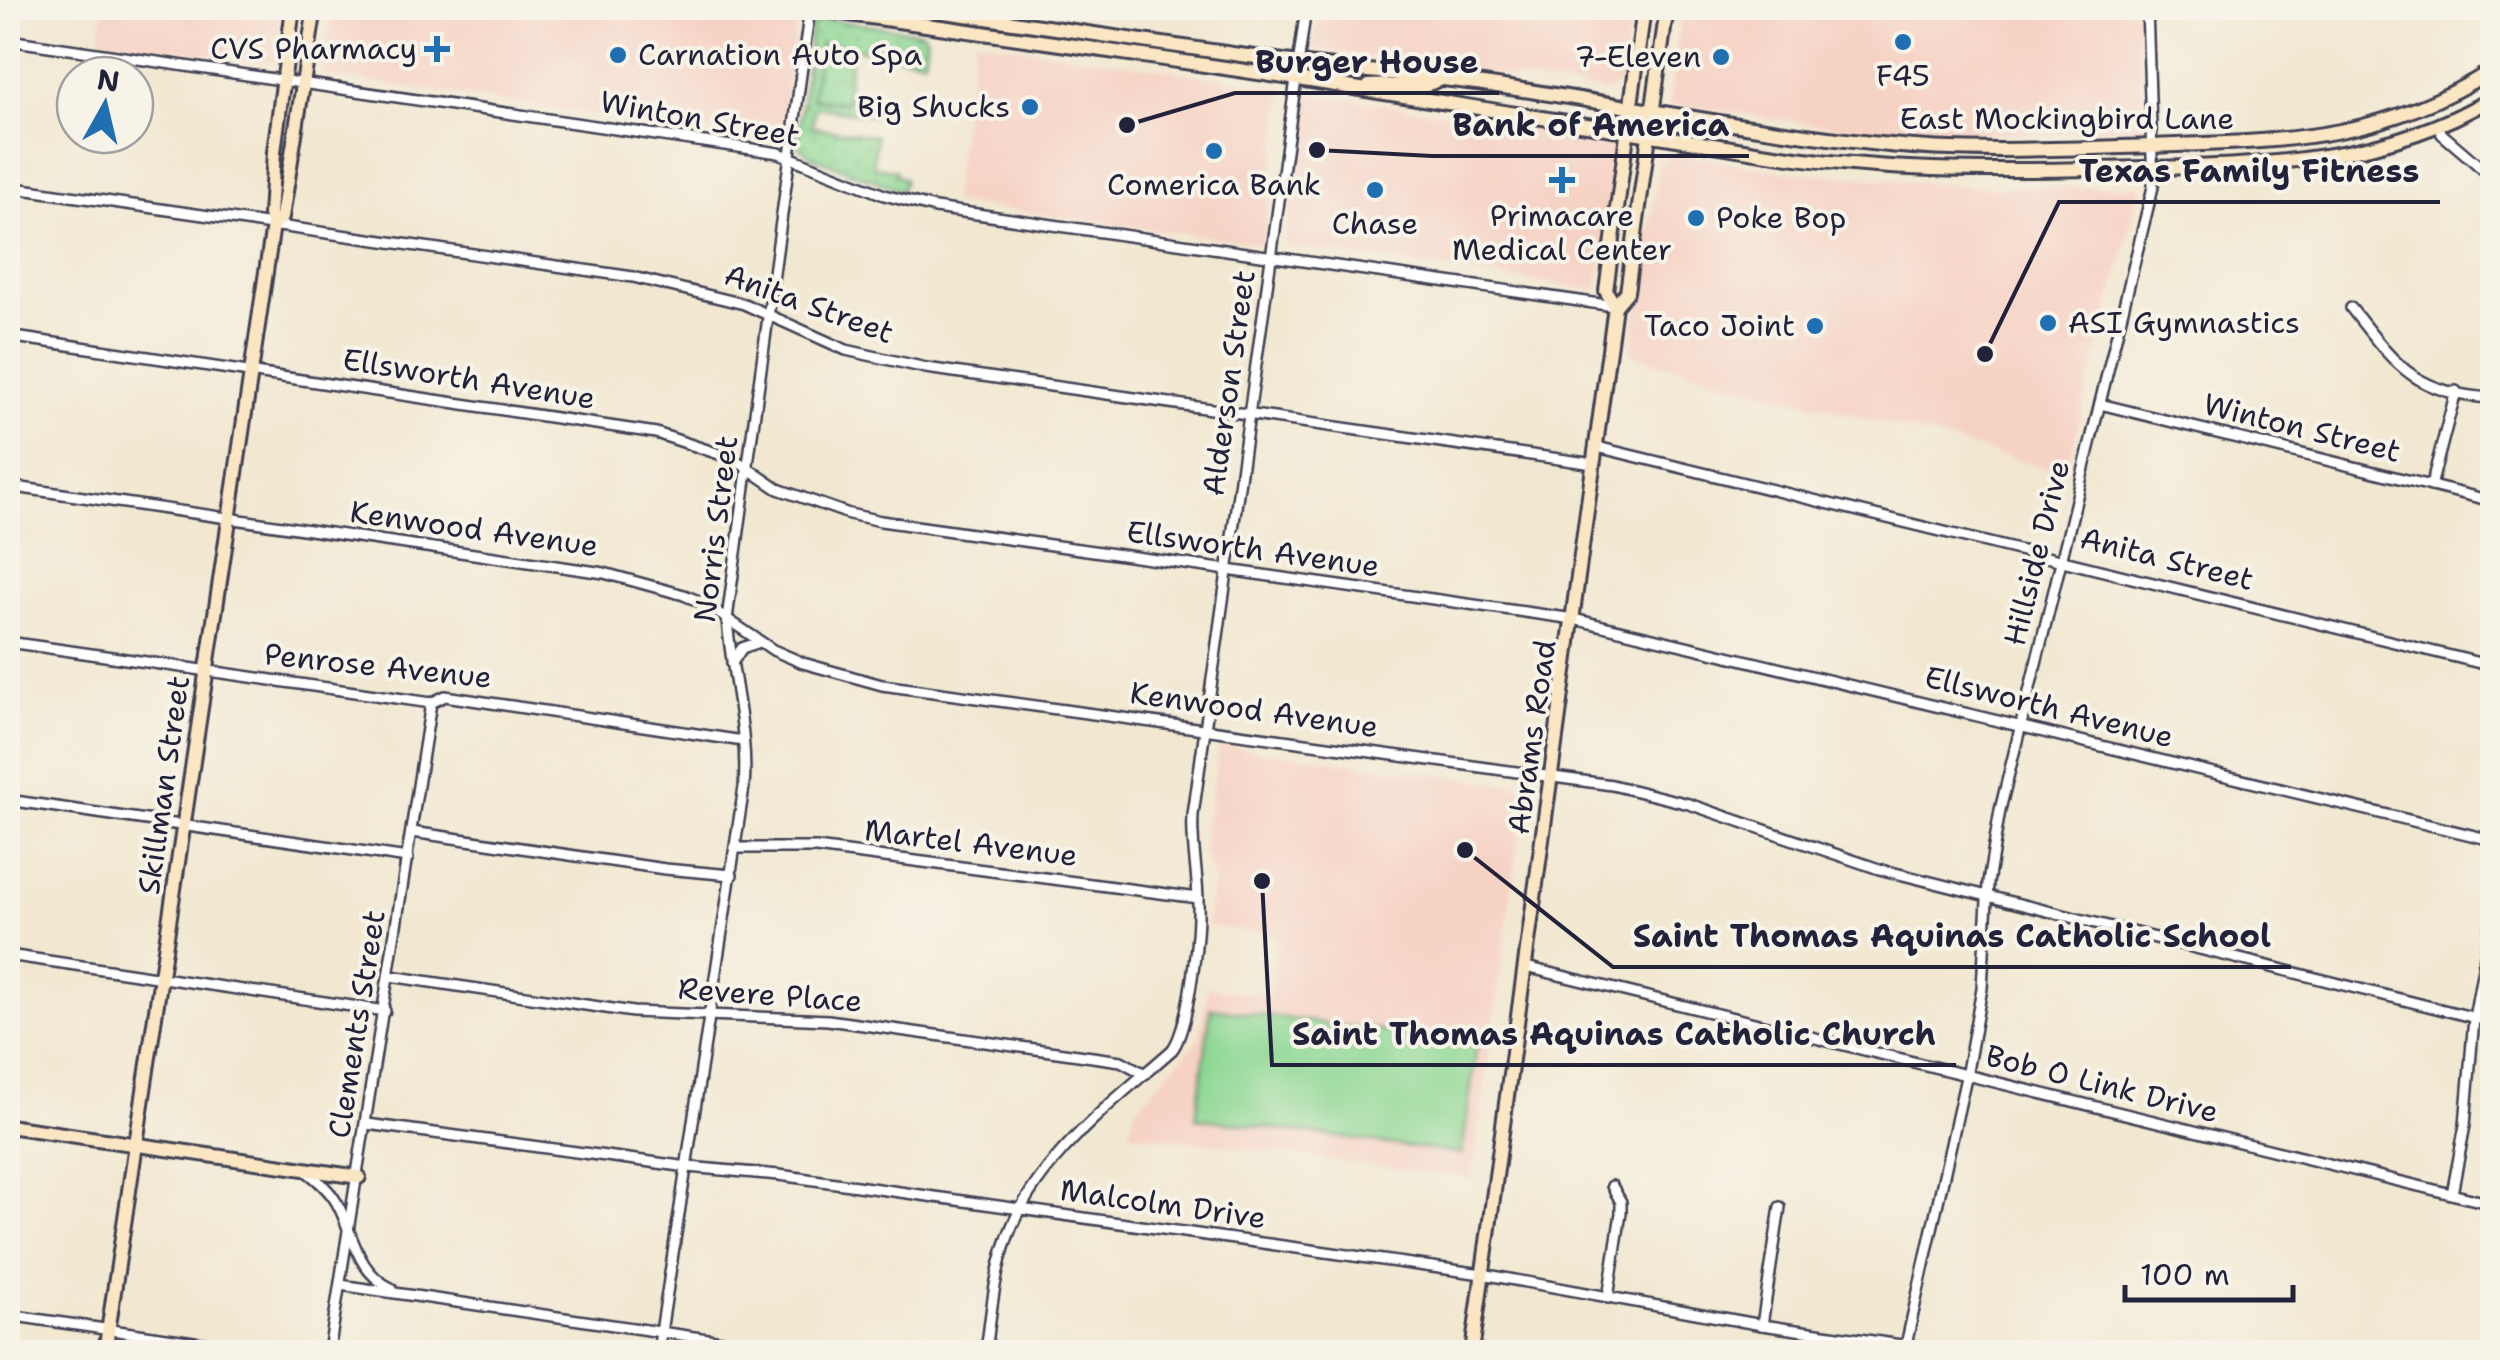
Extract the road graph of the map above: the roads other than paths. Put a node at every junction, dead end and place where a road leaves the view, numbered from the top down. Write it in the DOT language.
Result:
graph roads {
  1 [pos="293,8"];
  2 [pos="315,8"];
  3 [pos="809,8"];
  4 [pos="917,8"];
  5 [pos="1306,8"];
  6 [pos="1644,8"];
  7 [pos="1667,8"];
  8 [pos="2147,8"];
  9 [pos="8,40"];
  10 [pos="1297,62"];
  11 [pos="2492,70"];
  12 [pos="1440,78"];
  13 [pos="1295,79"];
  14 [pos="283,80"];
  15 [pos="303,83"];
  16 [pos="1356,88"];
  17 [pos="2492,98"];
  18 [pos="2430,105"];
  19 [pos="1629,106"];
  20 [pos="1653,110"];
  21 [pos="2438,124"];
  22 [pos="1627,132"];
  23 [pos="1649,135"];
  24 [pos="2153,146"];
  25 [pos="790,156"];
  26 [pos="2154,168"];
  27 [pos="2492,177"];
  28 [pos="8,187"];
  29 [pos="273,226"];
  30 [pos="1271,255"];
  31 [pos="1615,306"];
  32 [pos="2351,308"];
  33 [pos="769,313"];
  34 [pos="8,336"];
  35 [pos="252,371"];
  36 [pos="2456,391"];
  37 [pos="2492,398"];
  38 [pos="2100,404"];
  39 [pos="1250,415"];
  40 [pos="1596,447"];
  41 [pos="1594,464"];
  42 [pos="747,469"];
  43 [pos="8,486"];
  44 [pos="2431,486"];
  45 [pos="2492,501"];
  46 [pos="230,518"];
  47 [pos="2062,559"];
  48 [pos="1228,571"];
  49 [pos="1574,618"];
  50 [pos="727,620"];
  51 [pos="8,642"];
  52 [pos="758,642"];
  53 [pos="731,666"];
  54 [pos="2492,666"];
  55 [pos="207,670"];
  56 [pos="431,703"];
  57 [pos="2020,725"];
  58 [pos="1207,728"];
  59 [pos="744,742"];
  60 [pos="1552,776"];
  61 [pos="8,800"];
  62 [pos="184,826"];
  63 [pos="412,832"];
  64 [pos="2492,840"];
  65 [pos="736,848"];
  66 [pos="408,858"];
  67 [pos="732,875"];
  68 [pos="1987,897"];
  69 [pos="1198,898"];
  70 [pos="2492,918"];
  71 [pos="8,955"];
  72 [pos="1526,968"];
  73 [pos="390,976"];
  74 [pos="160,978"];
  75 [pos="384,1011"];
  76 [pos="710,1016"];
  77 [pos="2474,1018"];
  78 [pos="2492,1022"];
  79 [pos="1145,1074"];
  80 [pos="1966,1077"];
  81 [pos="367,1124"];
  82 [pos="8,1126"];
  83 [pos="135,1144"];
  84 [pos="688,1167"];
  85 [pos="303,1168"];
  86 [pos="359,1177"];
  87 [pos="1612,1186"];
  88 [pos="2452,1194"];
  89 [pos="2492,1204"];
  90 [pos="1780,1208"];
  91 [pos="1022,1209"];
  92 [pos="349,1237"];
  93 [pos="1482,1274"];
  94 [pos="340,1284"];
  95 [pos="402,1294"];
  96 [pos="1608,1298"];
  97 [pos="8,1315"];
  98 [pos="1762,1325"];
  99 [pos="108,1330"];
  100 [pos="661,1334"];
  101 [pos="1906,1346"];
  102 [pos="106,1352"];
  103 [pos="263,1352"];
  104 [pos="329,1352"];
  105 [pos="658,1352"];
  106 [pos="798,1352"];
  107 [pos="986,1352"];
  108 [pos="1472,1352"];
  109 [pos="1950,1352"];
  1 -- 14 [label="main road, Skillman Street"];
  2 -- 15 [label="main road, Skillman Street"];
  3 -- 13 [label="main road, East Mockingbird Lane"];
  3 -- 25 [label="street, Norris Street"];
  4 -- 10 [label="main road, East Mockingbird Lane"];
  5 -- 10 [label="street, Alderson Street"];
  6 -- 19 [label="main road, Abrams Road"];
  7 -- 20 [label="main road, Abrams Road"];
  8 -- 24 [label="street, Hillside Drive"];
  9 -- 14 [label="street, Winton Street"];
  10 -- 12 [label="main road, East Mockingbird Lane"];
  10 -- 13 [label="street, Alderson Street"];
  11 -- 18 [label="main road, East Mockingbird Lane"];
  12 -- 16 [label="main road"];
  12 -- 19 [label="main road, East Mockingbird Lane"];
  13 -- 16 [label="main road, East Mockingbird Lane"];
  13 -- 30 [label="street, Alderson Street"];
  14 -- 15 [label="street, Winton Street"];
  14 -- 29 [label="main road, Skillman Street"];
  15 -- 25 [label="street, Winton Street"];
  15 -- 29 [label="main road, Skillman Street"];
  16 -- 22 [label="main road, East Mockingbird Lane"];
  17 -- 21 [label="main road, East Mockingbird Lane"];
  18 -- 21 [label="main road"];
  18 -- 24 [label="main road, East Mockingbird Lane"];
  19 -- 20 [label="main road, East Mockingbird Lane"];
  19 -- 22 [label="main road, Abrams Road"];
  20 -- 23 [label="main road, Abrams Road"];
  20 -- 24 [label="main road, East Mockingbird Lane"];
  21 -- 26 [label="main road, East Mockingbird Lane"];
  21 -- 27 [label="street"];
  22 -- 23 [label="main road, East Mockingbird Lane"];
  22 -- 31 [label="main road, Abrams Road"];
  23 -- 26 [label="main road, East Mockingbird Lane"];
  23 -- 31 [label="main road, Abrams Road"];
  24 -- 26 [label="street, Hillside Drive"];
  25 -- 30 [label="street, Winton Street"];
  25 -- 33 [label="street, Norris Street"];
  26 -- 38 [label="street, Hillside Drive"];
  28 -- 29 [label="street, Anita Street"];
  29 -- 33 [label="street, Anita Street"];
  29 -- 35 [label="main road, Skillman Street"];
  30 -- 31 [label="street, Winton Street"];
  30 -- 39 [label="street, Alderson Street"];
  31 -- 40 [label="main road, Abrams Road"];
  32 -- 36 [label="street"];
  33 -- 39 [label="street, Anita Street"];
  33 -- 42 [label="street, Norris Street"];
  34 -- 35 [label="street, Ellsworth Avenue"];
  35 -- 42 [label="street, Ellsworth Avenue"];
  35 -- 46 [label="main road, Skillman Street"];
  36 -- 37 [label="street"];
  36 -- 44 [label="street"];
  38 -- 44 [label="street, Winton Street"];
  38 -- 47 [label="street, Hillside Drive"];
  39 -- 41 [label="street, Anita Street"];
  39 -- 48 [label="street, Alderson Street"];
  40 -- 41 [label="main road, Abrams Road"];
  40 -- 47 [label="street, Anita Street"];
  41 -- 49 [label="main road, Abrams Road"];
  42 -- 48 [label="street, Ellsworth Avenue"];
  42 -- 50 [label="street, Norris Street"];
  43 -- 46 [label="street, Kenwood Avenue"];
  44 -- 45 [label="street, Winton Street"];
  46 -- 50 [label="street, Kenwood Avenue"];
  46 -- 55 [label="main road, Skillman Street"];
  47 -- 54 [label="street, Anita Street"];
  47 -- 57 [label="street, Hillside Drive"];
  48 -- 49 [label="street, Ellsworth Avenue"];
  48 -- 58 [label="street, Alderson Street"];
  49 -- 57 [label="street, Ellsworth Avenue"];
  49 -- 60 [label="main road, Abrams Road"];
  50 -- 52 [label="street, Kenwood Avenue"];
  50 -- 53 [label="street, Norris Street"];
  51 -- 55 [label="street, Penrose Avenue"];
  52 -- 53 [label="street"];
  52 -- 58 [label="street, Kenwood Avenue"];
  53 -- 59 [label="street, Norris Street"];
  55 -- 56 [label="street, Penrose Avenue"];
  55 -- 62 [label="main road, Skillman Street"];
  56 -- 59 [label="street, Penrose Avenue"];
  56 -- 63 [label="street, Clements Street"];
  57 -- 64 [label="street, Ellsworth Avenue"];
  57 -- 68 [label="street, Hillside Drive"];
  58 -- 60 [label="street, Kenwood Avenue"];
  58 -- 69 [label="street, Alderson Street"];
  59 -- 65 [label="street, Norris Street"];
  60 -- 68 [label="street, Kenwood Avenue"];
  60 -- 72 [label="main road, Abrams Road"];
  61 -- 62 [label="street"];
  62 -- 66 [label="street"];
  62 -- 74 [label="main road, Skillman Street"];
  63 -- 66 [label="street, Clements Street"];
  63 -- 67 [label="street"];
  65 -- 67 [label="street, Norris Street"];
  65 -- 69 [label="street, Martel Avenue"];
  66 -- 73 [label="street, Clements Street"];
  67 -- 76 [label="street, Norris Street"];
  68 -- 77 [label="street, Kenwood Avenue"];
  68 -- 80 [label="street, Hillside Drive"];
  69 -- 79 [label="street, Alderson Street"];
  70 -- 77 [label="street"];
  71 -- 74 [label="street"];
  72 -- 80 [label="street, Bob O Link Drive"];
  72 -- 93 [label="main road, Abrams Road"];
  73 -- 75 [label="street, Clements Street"];
  73 -- 76 [label="street, Revere Place"];
  74 -- 75 [label="street"];
  74 -- 83 [label="main road, Skillman Street"];
  75 -- 81 [label="street, Clements Street"];
  76 -- 79 [label="street, Revere Place"];
  76 -- 84 [label="street, Norris Street"];
  77 -- 78 [label="street, Kenwood Avenue"];
  77 -- 88 [label="street"];
  79 -- 91 [label="street, Alderson Street"];
  80 -- 88 [label="street, Bob O Link Drive"];
  80 -- 101 [label="street, Hillside Drive"];
  81 -- 84 [label="street, Malcolm Drive"];
  81 -- 86 [label="street, Clements Street"];
  82 -- 83 [label="main road"];
  83 -- 85 [label="main road"];
  83 -- 99 [label="main road, Skillman Street"];
  84 -- 91 [label="street, Malcolm Drive"];
  84 -- 100 [label="street, Norris Street"];
  85 -- 86 [label="main road"];
  85 -- 92 [label="street"];
  86 -- 92 [label="street, Clements Street"];
  87 -- 96 [label="street"];
  88 -- 89 [label="street, Bob O Link Drive"];
  90 -- 98 [label="street"];
  91 -- 93 [label="street, Malcolm Drive"];
  91 -- 107 [label="street, Alderson Street"];
  92 -- 94 [label="street, Clements Street"];
  92 -- 95 [label="street"];
  93 -- 96 [label="street, Malcolm Drive"];
  93 -- 108 [label="main road, Abrams Road"];
  94 -- 95 [label="street"];
  94 -- 104 [label="street, Clements Street"];
  95 -- 100 [label="street"];
  96 -- 98 [label="street, Malcolm Drive"];
  97 -- 99 [label="street"];
  98 -- 101 [label="street, Malcolm Drive"];
  99 -- 102 [label="main road, Skillman Street"];
  99 -- 103 [label="street"];
  100 -- 105 [label="street, Norris Street"];
  100 -- 106 [label="street"];
  101 -- 109 [label="street, Malcolm Drive"];
}
